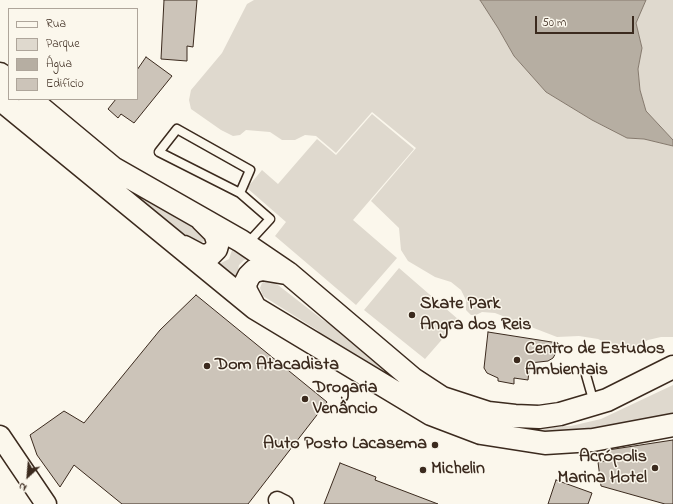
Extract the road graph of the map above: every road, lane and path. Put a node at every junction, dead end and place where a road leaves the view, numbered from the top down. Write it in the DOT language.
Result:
graph roads {
  1 [pos="0,74"];
  2 [pos="8,81"];
  3 [pos="0,99"];
  4 [pos="31,100"];
  5 [pos="240,193"];
  6 [pos="196,214"];
  7 [pos="174,242"];
  8 [pos="246,244"];
  9 [pos="288,273"];
  10 [pos="254,308"];
  11 [pos="673,367"];
  12 [pos="586,375"];
  13 [pos="595,405"];
  14 [pos="673,425"];
  15 [pos="0,436"];
  16 [pos="46,504"];
  1 -- 2 [label="main road"];
  3 -- 7 [label="main road"];
  4 -- 6 [label="main road"];
  5 -- 5 [label="lane"];
  5 -- 8 [label="lane"];
  6 -- 7 [label="main road"];
  6 -- 8 [label="main road"];
  7 -- 10 [label="main road"];
  8 -- 9 [label="main road"];
  9 -- 10 [label="main road"];
  9 -- 13 [label="main road"];
  10 -- 14 [label="main road"];
  11 -- 13 [label="main road"];
  12 -- 13 [label="lane"];
  15 -- 16 [label="street"];
}
